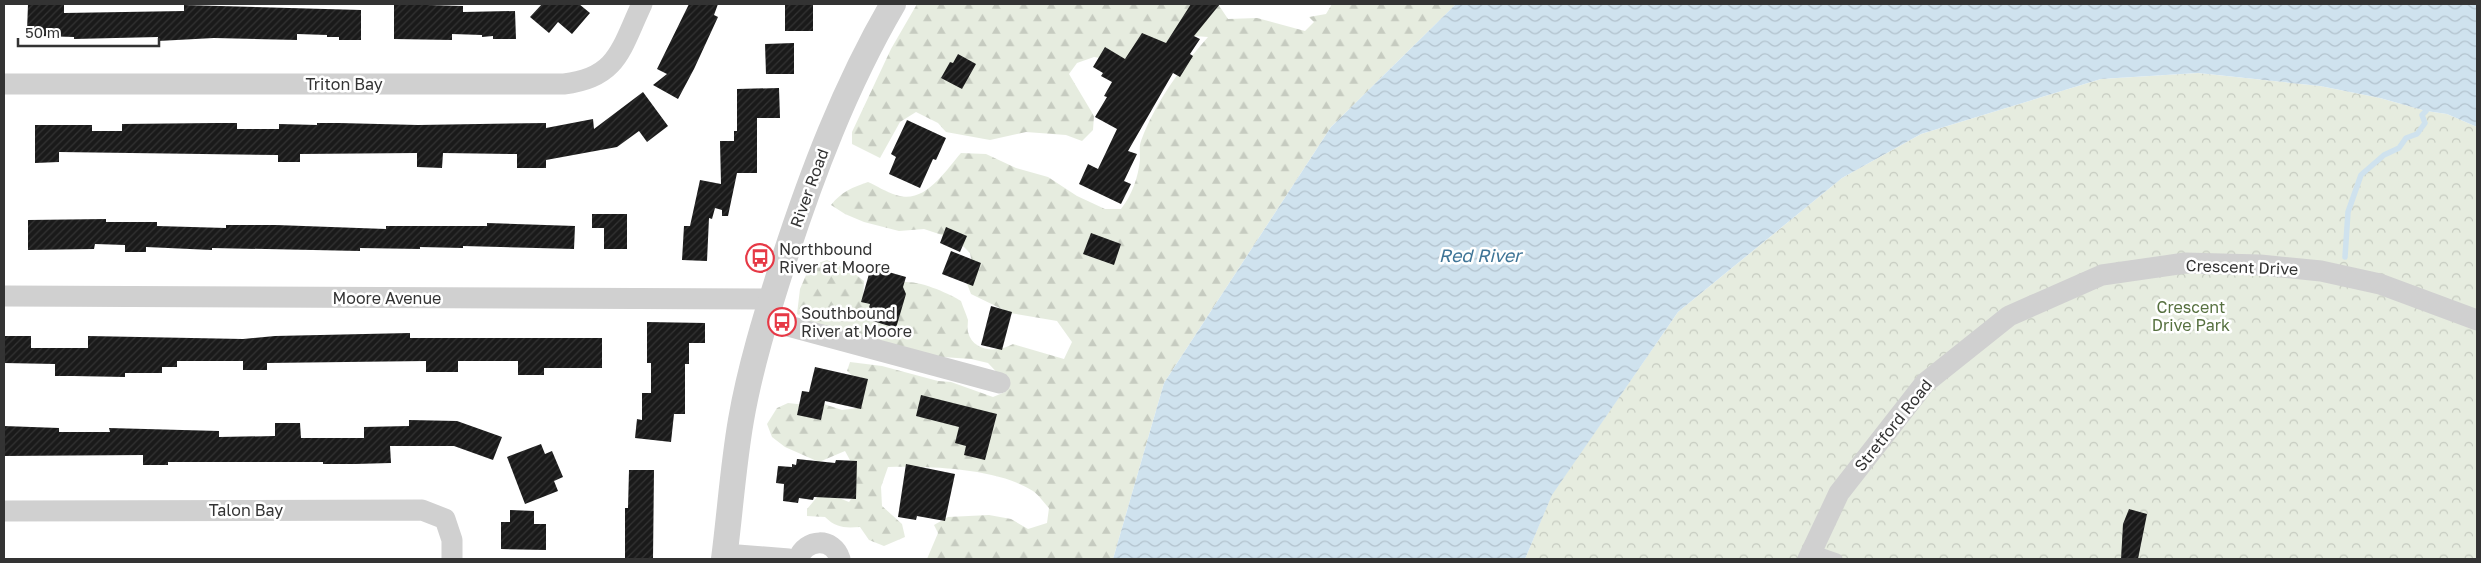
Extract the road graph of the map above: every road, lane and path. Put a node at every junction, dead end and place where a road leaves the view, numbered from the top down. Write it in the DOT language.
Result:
graph roads {
  1 [pos="642,4"];
  2 [pos="893,4"];
  3 [pos="4,84"];
  4 [pos="4,296"];
  5 [pos="768,309"];
  6 [pos="2008,316"];
  7 [pos="2477,320"];
  8 [pos="1000,383"];
  9 [pos="4,511"];
  10 [pos="1809,554"];
  11 [pos="724,556"];
  12 [pos="452,559"];
  13 [pos="789,559"];
  14 [pos="798,559"];
  15 [pos="840,559"];
  16 [pos="1837,559"];
  1 -- 3 [label="street, Triton Bay"];
  2 -- 5 [label="street, River Road"];
  4 -- 5 [label="street, Moore Avenue"];
  5 -- 8 [label="street, Moore Avenue"];
  5 -- 11 [label="street, River Road"];
  6 -- 7 [label="street, Crescent Drive"];
  6 -- 10 [label="street, Stretford Road"];
  9 -- 12 [label="street, Talon Bay"];
  10 -- 16 [label="lane"];
  11 -- 13 [label="street"];
  14 -- 15 [label="street"];
}
